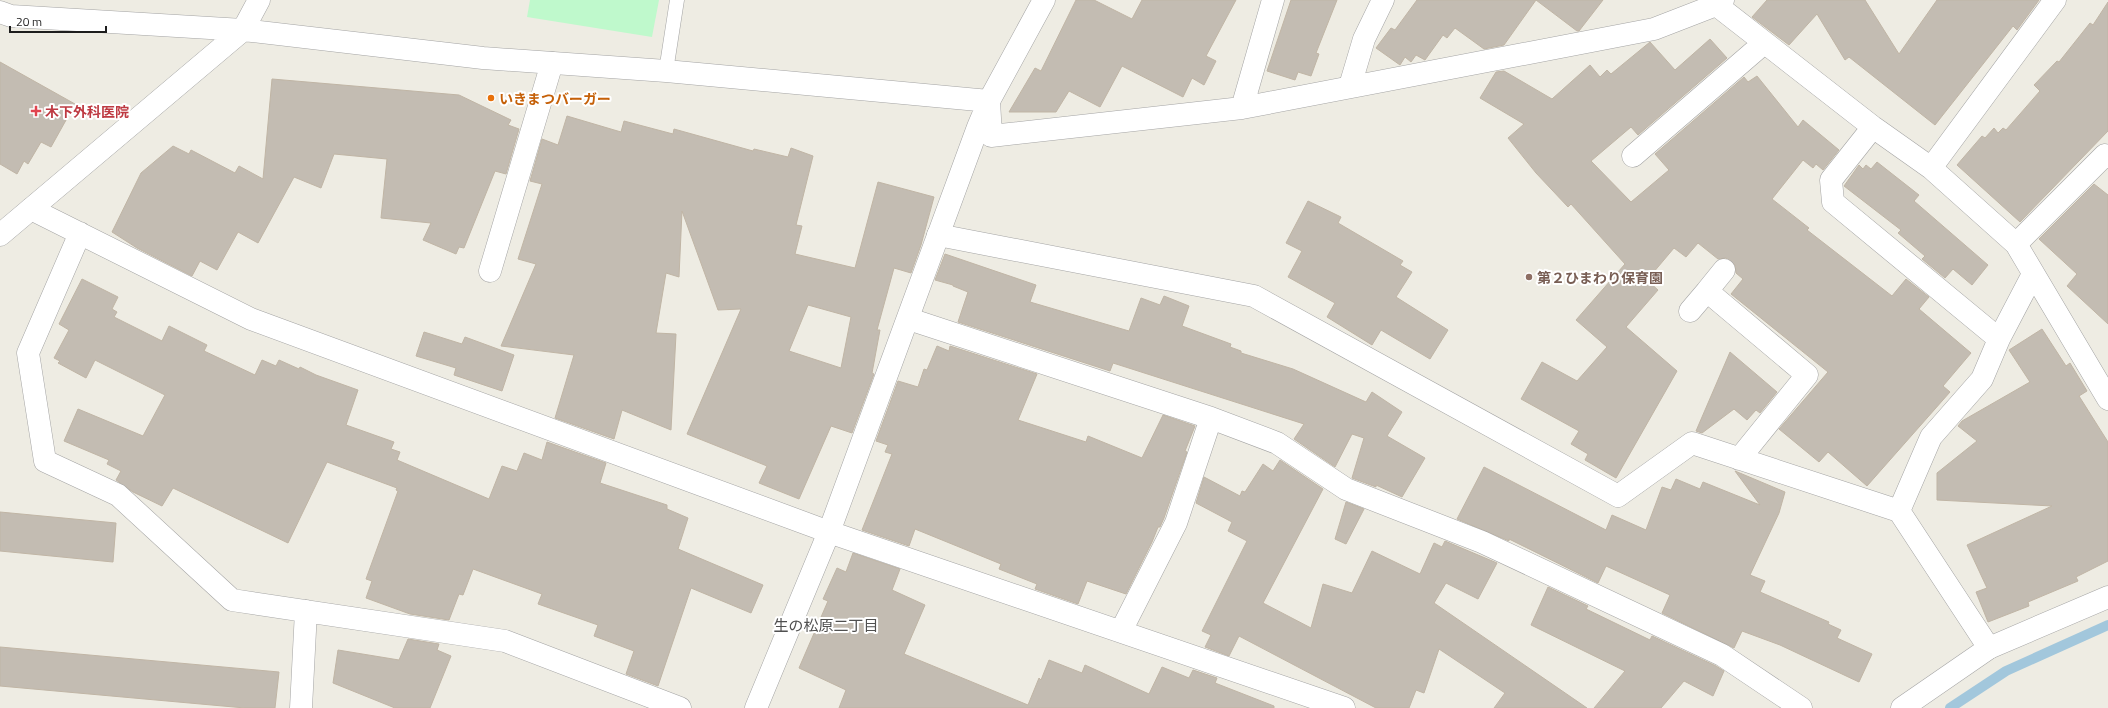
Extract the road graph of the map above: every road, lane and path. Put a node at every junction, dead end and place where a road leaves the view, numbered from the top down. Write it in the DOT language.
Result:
graph roads {
  1 [pos="259,0"];
  2 [pos="677,0"];
  3 [pos="1044,0"];
  4 [pos="1274,0"];
  5 [pos="1383,0"];
  6 [pos="2055,0"];
  7 [pos="1717,2"];
  8 [pos="0,12"];
  9 [pos="243,30"];
  10 [pos="1764,43"];
  11 [pos="552,63"];
  12 [pos="666,71"];
  13 [pos="1350,86"];
  14 [pos="990,101"];
  15 [pos="1242,108"];
  16 [pos="1873,128"];
  17 [pos="1633,156"];
  18 [pos="2108,157"];
  19 [pos="1931,168"];
  20 [pos="31,209"];
  21 [pos="80,233"];
  22 [pos="0,235"];
  23 [pos="938,235"];
  24 [pos="2016,244"];
  25 [pos="1724,270"];
  26 [pos="490,271"];
  27 [pos="2033,274"];
  28 [pos="1707,291"];
  29 [pos="1690,311"];
  30 [pos="908,319"];
  31 [pos="2000,339"];
  32 [pos="2108,399"];
  33 [pos="1211,418"];
  34 [pos="1739,459"];
  35 [pos="1898,511"];
  36 [pos="829,532"];
  37 [pos="2108,597"];
  38 [pos="306,611"];
  39 [pos="1121,631"];
  40 [pos="1989,648"];
  41 [pos="301,708"];
  42 [pos="680,708"];
  43 [pos="756,708"];
  44 [pos="1344,708"];
  45 [pos="1801,708"];
  46 [pos="1902,708"];
  1 -- 9 [label="street"];
  2 -- 12 [label="lane"];
  3 -- 14 [label="street"];
  4 -- 15 [label="street"];
  5 -- 13 [label="street"];
  6 -- 19 [label="street"];
  7 -- 10 [label="street"];
  7 -- 13 [label="street"];
  8 -- 9 [label="street"];
  9 -- 11 [label="street"];
  9 -- 20 [label="street"];
  10 -- 16 [label="street"];
  10 -- 17 [label="street"];
  11 -- 12 [label="street"];
  11 -- 26 [label="street"];
  12 -- 14 [label="street"];
  13 -- 15 [label="street"];
  14 -- 15 [label="street"];
  14 -- 23 [label="street"];
  16 -- 19 [label="street"];
  16 -- 31 [label="street"];
  18 -- 24 [label="street"];
  19 -- 24 [label="street"];
  20 -- 21 [label="street"];
  20 -- 22 [label="street"];
  21 -- 36 [label="street"];
  21 -- 38 [label="street"];
  23 -- 30 [label="street"];
  23 -- 34 [label="street"];
  24 -- 27 [label="street"];
  25 -- 28 [label="street"];
  27 -- 31 [label="street"];
  27 -- 32 [label="street"];
  28 -- 29 [label="street"];
  28 -- 34 [label="street"];
  30 -- 33 [label="street"];
  30 -- 36 [label="street"];
  31 -- 35 [label="street"];
  33 -- 39 [label="street"];
  33 -- 45 [label="street"];
  34 -- 35 [label="street"];
  35 -- 40 [label="street"];
  36 -- 39 [label="street"];
  36 -- 43 [label="street"];
  37 -- 40 [label="street"];
  38 -- 41 [label="street"];
  38 -- 42 [label="street"];
  39 -- 44 [label="street"];
  40 -- 46 [label="street"];
}
